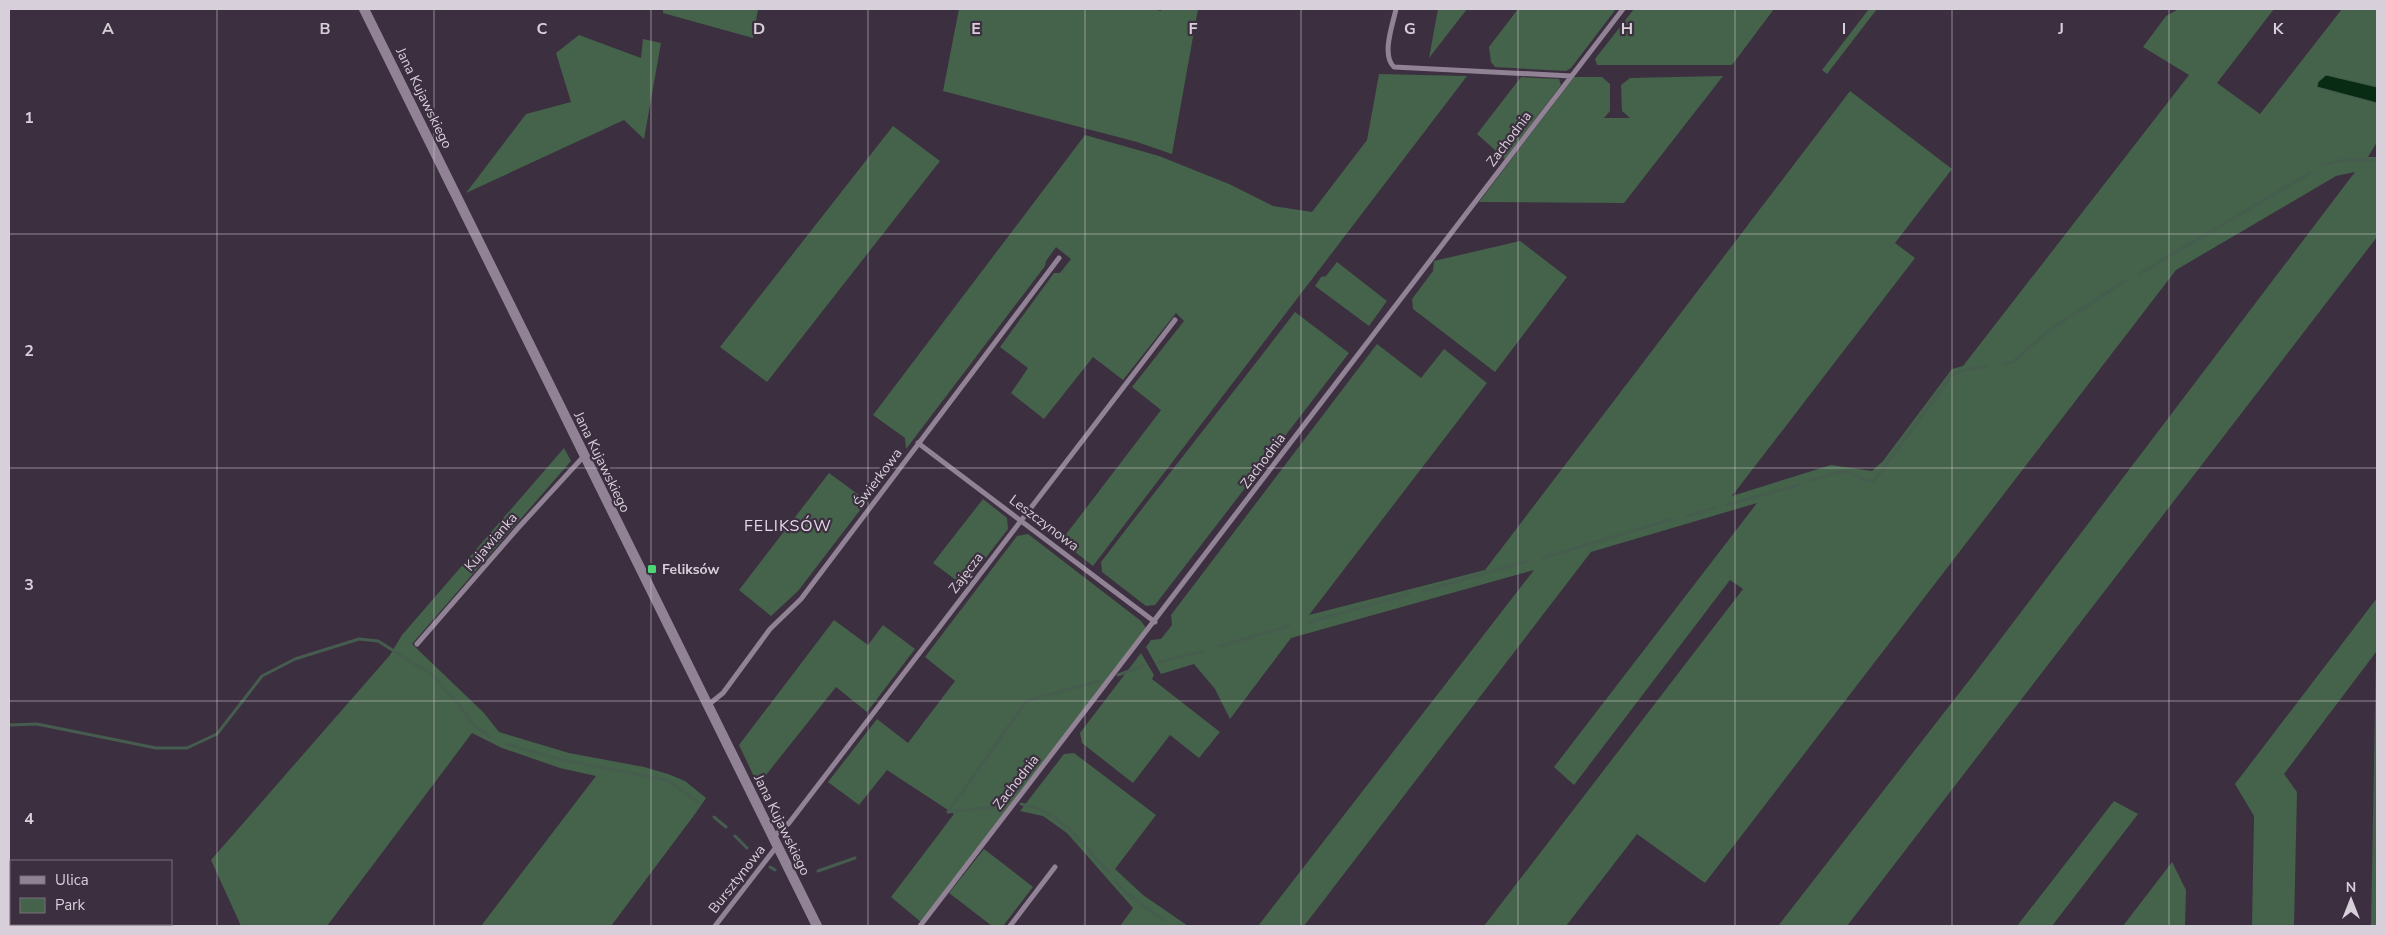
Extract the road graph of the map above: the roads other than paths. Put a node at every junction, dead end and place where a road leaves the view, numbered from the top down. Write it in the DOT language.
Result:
graph roads {
  1 [pos="364,9"];
  2 [pos="1396,9"];
  3 [pos="1623,9"];
  4 [pos="1571,76"];
  5 [pos="1058,258"];
  6 [pos="1175,320"];
  7 [pos="918,443"];
  8 [pos="584,456"];
  9 [pos="1021,520"];
  10 [pos="1155,622"];
  11 [pos="417,644"];
  12 [pos="708,705"];
  13 [pos="775,841"];
  14 [pos="1055,867"];
  15 [pos="715,926"];
  16 [pos="817,926"];
  17 [pos="920,926"];
  18 [pos="1010,926"];
  1 -- 8 [label="main road, Jana Kujawskiego"];
  2 -- 4 [label="street"];
  3 -- 4 [label="street, Zachodnia"];
  4 -- 10 [label="street, Zachodnia"];
  5 -- 7 [label="street, Świerkowa"];
  6 -- 9 [label="street, Zajęcza"];
  7 -- 9 [label="street, Leszczynowa"];
  7 -- 12 [label="street, Świerkowa"];
  8 -- 11 [label="street, Kujawianka"];
  8 -- 12 [label="main road, Jana Kujawskiego"];
  9 -- 10 [label="street, Leszczynowa"];
  9 -- 13 [label="street, Zajęcza"];
  10 -- 17 [label="street, Zachodnia"];
  12 -- 13 [label="main road, Jana Kujawskiego"];
  13 -- 15 [label="street, Bursztynowa"];
  13 -- 16 [label="main road, Jana Kujawskiego"];
  14 -- 18 [label="street"];
}
